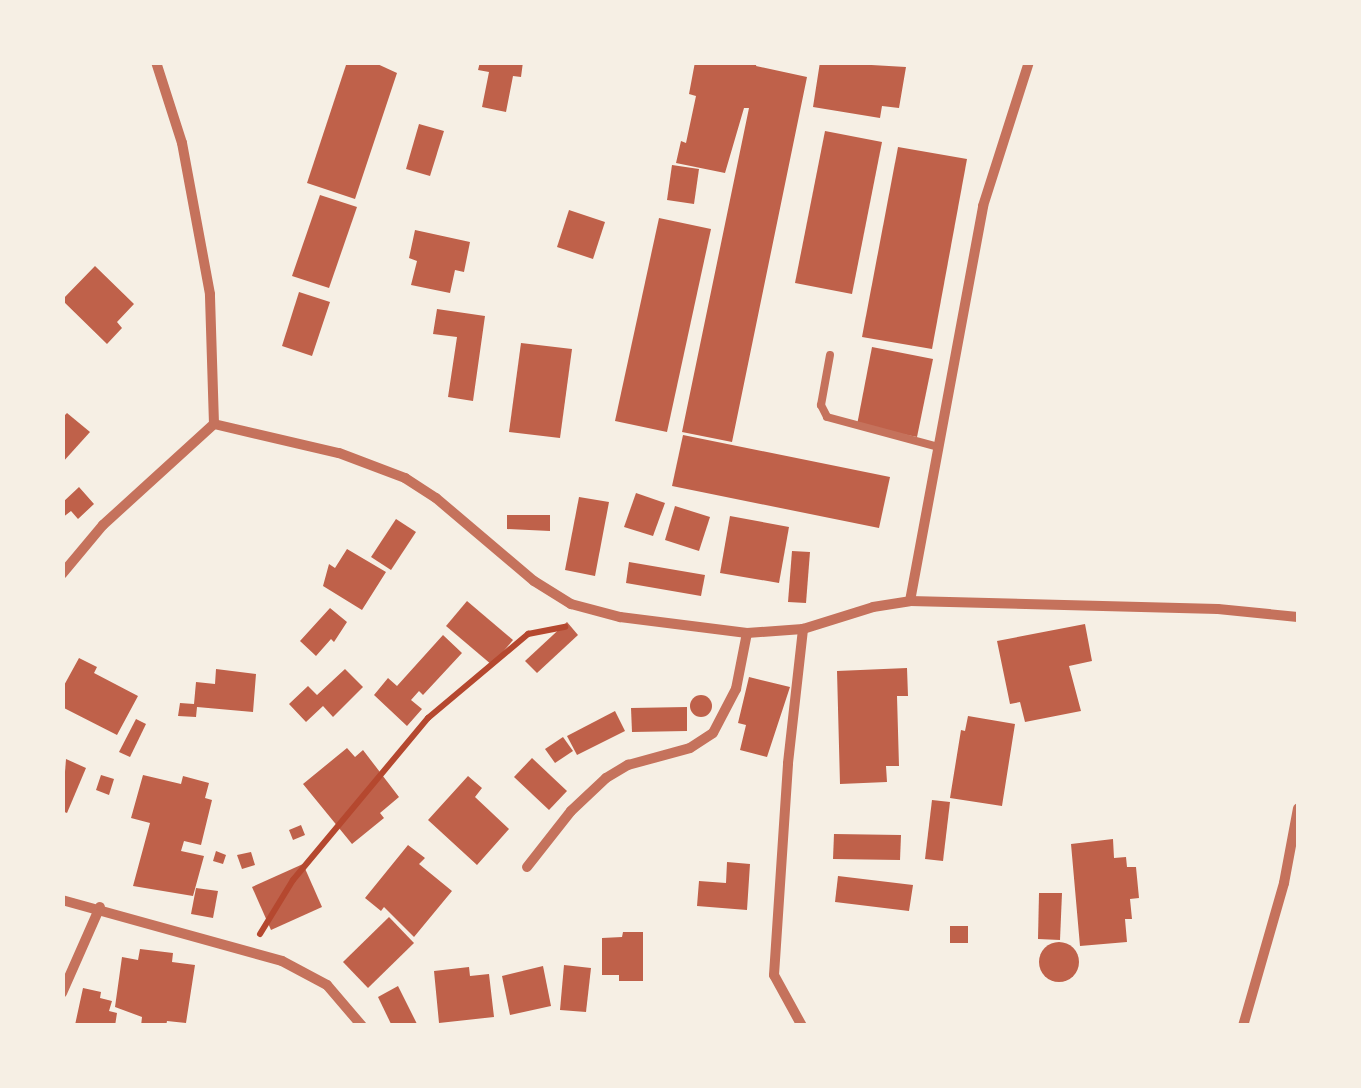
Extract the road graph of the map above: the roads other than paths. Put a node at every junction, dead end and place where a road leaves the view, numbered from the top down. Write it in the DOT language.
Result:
graph roads {
  1 [pos="156,62"];
  2 [pos="1029,62"];
  3 [pos="830,355"];
  4 [pos="214,424"];
  5 [pos="938,447"];
  6 [pos="62,574"];
  7 [pos="910,601"];
  8 [pos="1298,616"];
  9 [pos="803,628"];
  10 [pos="747,633"];
  11 [pos="1298,808"];
  12 [pos="528,867"];
  13 [pos="62,900"];
  14 [pos="100,907"];
  15 [pos="62,993"];
  16 [pos="362,1026"];
  17 [pos="802,1026"];
  18 [pos="1243,1026"];
  1 -- 4 [label="street"];
  2 -- 5 [label="street"];
  3 -- 5 [label="lane"];
  4 -- 6 [label="street"];
  4 -- 10 [label="street"];
  5 -- 7 [label="street"];
  7 -- 8 [label="street"];
  7 -- 9 [label="street"];
  9 -- 10 [label="street"];
  9 -- 17 [label="street"];
  10 -- 12 [label="street"];
  11 -- 18 [label="street"];
  13 -- 14 [label="street"];
  14 -- 15 [label="street"];
  14 -- 16 [label="street"];
}
